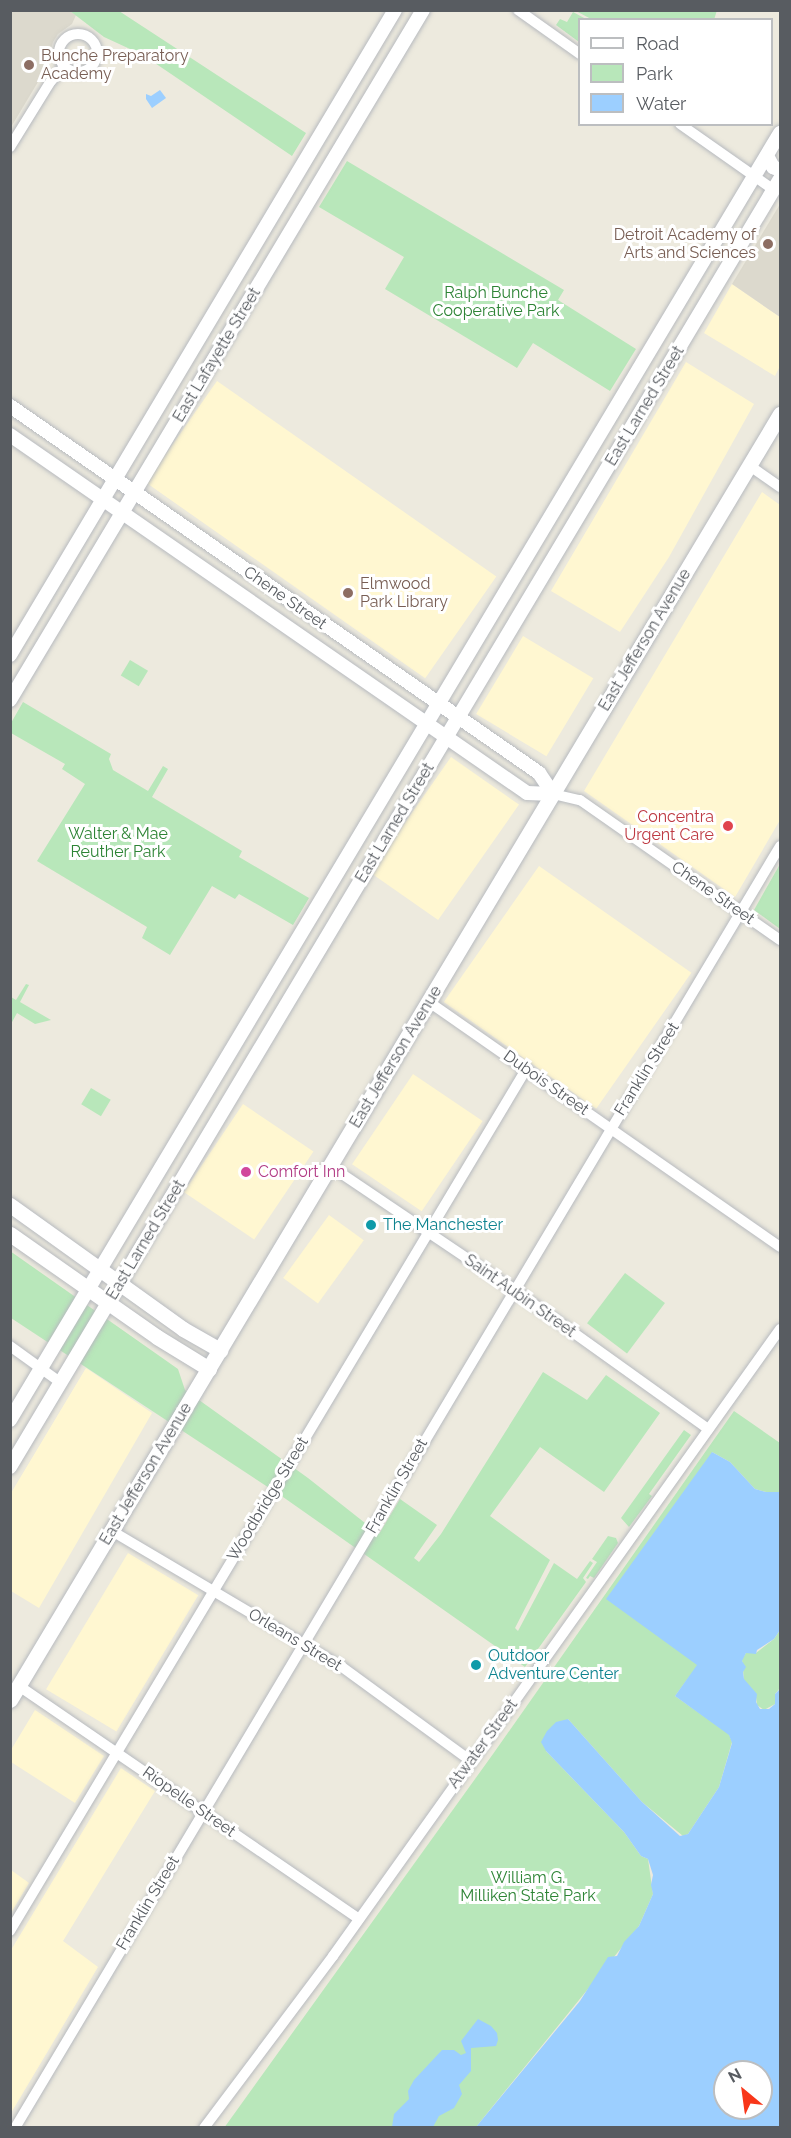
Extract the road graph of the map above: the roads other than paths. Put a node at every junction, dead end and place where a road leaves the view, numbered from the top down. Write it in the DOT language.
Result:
graph roads {
  1 [pos="395,10"];
  2 [pos="423,10"];
  3 [pos="518,10"];
  4 [pos="578,53"];
  5 [pos="64,67"];
  6 [pos="684,126"];
  7 [pos="780,133"];
  8 [pos="10,147"];
  9 [pos="767,156"];
  10 [pos="780,170"];
  11 [pos="755,176"];
  12 [pos="777,184"];
  13 [pos="740,200"];
  14 [pos="760,212"];
  15 [pos="236,277"];
  16 [pos="256,289"];
  17 [pos="661,333"];
  18 [pos="681,345"];
  19 [pos="10,406"];
  20 [pos="780,414"];
  21 [pos="10,435"];
  22 [pos="129,456"];
  23 [pos="95,465"];
  24 [pos="750,466"];
  25 [pos="149,469"];
  26 [pos="576,475"];
  27 [pos="115,479"];
  28 [pos="79,483"];
  29 [pos="596,487"];
  30 [pos="780,487"];
  31 [pos="134,493"];
  32 [pos="103,500"];
  33 [pos="157,508"];
  34 [pos="122,513"];
  35 [pos="91,519"];
  36 [pos="143,528"];
  37 [pos="110,534"];
  38 [pos="242,568"];
  39 [pos="229,587"];
  40 [pos="333,632"];
  41 [pos="321,651"];
  42 [pos="10,655"];
  43 [pos="451,684"];
  44 [pos="418,689"];
  45 [pos="470,698"];
  46 [pos="10,700"];
  47 [pos="439,704"];
  48 [pos="404,708"];
  49 [pos="459,717"];
  50 [pos="427,724"];
  51 [pos="483,734"];
  52 [pos="447,737"];
  53 [pos="412,748"];
  54 [pos="468,752"];
  55 [pos="433,760"];
  56 [pos="527,765"];
  57 [pos="513,784"];
  58 [pos="553,794"];
  59 [pos="780,846"];
  60 [pos="740,913"];
  61 [pos="780,940"];
  62 [pos="267,990"];
  63 [pos="288,1002"];
  64 [pos="429,1002"];
  65 [pos="527,1068"];
  66 [pos="611,1128"];
  67 [pos="172,1149"];
  68 [pos="192,1162"];
  69 [pos="330,1166"];
  70 [pos="10,1206"];
  71 [pos="428,1233"];
  72 [pos="10,1234"];
  73 [pos="780,1247"];
  74 [pos="112,1250"];
  75 [pos="81,1256"];
  76 [pos="132,1263"];
  77 [pos="100,1270"];
  78 [pos="69,1275"];
  79 [pos="119,1284"];
  80 [pos="88,1289"];
  81 [pos="514,1290"];
  82 [pos="140,1298"];
  83 [pos="108,1303"];
  84 [pos="126,1315"];
  85 [pos="780,1329"];
  86 [pos="189,1332"];
  87 [pos="10,1346"];
  88 [pos="179,1350"];
  89 [pos="220,1350"];
  90 [pos="41,1368"];
  91 [pos="208,1369"];
  92 [pos="60,1382"];
  93 [pos="28,1391"];
  94 [pos="47,1406"];
  95 [pos="10,1420"];
  96 [pos="708,1429"];
  97 [pos="12,1462"];
  98 [pos="112,1531"];
  99 [pos="214,1592"];
  100 [pos="302,1644"];
  101 [pos="19,1686"];
  102 [pos="10,1700"];
  103 [pos="118,1752"];
  104 [pos="471,1761"];
  105 [pos="202,1811"];
  106 [pos="359,1919"];
  107 [pos="10,1931"];
  108 [pos="15,2127"];
  109 [pos="204,2127"];
  1 -- 15 [label="street, East Lafayette Street"];
  2 -- 16 [label="street, East Lafayette Street"];
  3 -- 4 [label="street"];
  5 -- 8 [label="street"];
  6 -- 11 [label="street"];
  7 -- 9 [label="street, East Larned Street"];
  9 -- 10 [label="street"];
  9 -- 11 [label="street, East Larned Street"];
  11 -- 12 [label="street"];
  11 -- 13 [label="street, East Larned Street"];
  12 -- 14 [label="street, East Larned Street"];
  13 -- 14 [label="street"];
  13 -- 17 [label="street, East Larned Street"];
  14 -- 18 [label="street, East Larned Street"];
  15 -- 16 [label="street"];
  15 -- 22 [label="street, East Lafayette Street"];
  16 -- 25 [label="street, East Lafayette Street"];
  17 -- 18 [label="street"];
  17 -- 26 [label="street, East Larned Street"];
  18 -- 29 [label="street, East Larned Street"];
  19 -- 23 [label="street, Chene Street"];
  20 -- 24 [label="main road, East Jefferson Avenue"];
  21 -- 28 [label="street, Chene Street"];
  22 -- 25 [label="street"];
  22 -- 27 [label="street, East Lafayette Street"];
  23 -- 27 [label="street, Chene Street"];
  23 -- 28 [label="street"];
  24 -- 30 [label="street"];
  24 -- 58 [label="main road, East Jefferson Avenue"];
  25 -- 31 [label="street, East Lafayette Street"];
  26 -- 29 [label="street"];
  26 -- 43 [label="street, East Larned Street"];
  27 -- 31 [label="street, Chene Street"];
  27 -- 32 [label="street, East Lafayette Street"];
  28 -- 32 [label="street, Chene Street"];
  29 -- 45 [label="street, East Larned Street"];
  31 -- 33 [label="street, Chene Street"];
  31 -- 34 [label="street, East Lafayette Street"];
  32 -- 34 [label="street, Chene Street"];
  32 -- 35 [label="street, East Lafayette Street"];
  33 -- 36 [label="street"];
  33 -- 38 [label="street, Chene Street"];
  34 -- 36 [label="street, Chene Street"];
  34 -- 37 [label="street, East Lafayette Street"];
  35 -- 37 [label="street"];
  35 -- 42 [label="street, East Lafayette Street"];
  36 -- 39 [label="street, Chene Street"];
  37 -- 46 [label="street, East Lafayette Street"];
  38 -- 39 [label="street"];
  38 -- 40 [label="street, Chene Street"];
  39 -- 41 [label="street, Chene Street"];
  40 -- 41 [label="street"];
  40 -- 44 [label="street, Chene Street"];
  41 -- 48 [label="street, Chene Street"];
  43 -- 45 [label="street"];
  43 -- 47 [label="street, East Larned Street"];
  44 -- 47 [label="street, Chene Street"];
  44 -- 48 [label="street"];
  45 -- 49 [label="street, East Larned Street"];
  47 -- 49 [label="street, Chene Street"];
  47 -- 50 [label="street, East Larned Street"];
  48 -- 50 [label="street, Chene Street"];
  49 -- 51 [label="street, Chene Street"];
  49 -- 52 [label="street, East Larned Street"];
  50 -- 52 [label="street, Chene Street"];
  50 -- 53 [label="street, East Larned Street"];
  51 -- 54 [label="street"];
  51 -- 56 [label="street, Chene Street"];
  52 -- 54 [label="street, Chene Street"];
  52 -- 55 [label="street, East Larned Street"];
  53 -- 55 [label="street"];
  53 -- 62 [label="street, East Larned Street"];
  54 -- 57 [label="street, Chene Street"];
  55 -- 63 [label="street, East Larned Street"];
  56 -- 57 [label="street"];
  56 -- 58 [label="street, Chene Street"];
  57 -- 58 [label="street, Chene Street"];
  58 -- 60 [label="street, Chene Street"];
  58 -- 64 [label="main road, East Jefferson Avenue"];
  59 -- 60 [label="street, Franklin Street"];
  60 -- 61 [label="street, Chene Street"];
  60 -- 66 [label="street, Franklin Street"];
  62 -- 63 [label="street"];
  62 -- 67 [label="street, East Larned Street"];
  63 -- 68 [label="street, East Larned Street"];
  64 -- 65 [label="street, Dubois Street"];
  64 -- 69 [label="main road, East Jefferson Avenue"];
  65 -- 66 [label="street, Dubois Street"];
  65 -- 71 [label="street, Woodbridge Street"];
  66 -- 73 [label="street, Dubois Street"];
  66 -- 81 [label="street, Franklin Street"];
  67 -- 68 [label="street"];
  67 -- 74 [label="street, East Larned Street"];
  68 -- 76 [label="street, East Larned Street"];
  69 -- 71 [label="street, Saint Aubin Street"];
  69 -- 89 [label="main road, East Jefferson Avenue"];
  70 -- 75 [label="main road"];
  71 -- 81 [label="street, Saint Aubin Street"];
  71 -- 99 [label="street, Woodbridge Street"];
  72 -- 78 [label="main road"];
  74 -- 76 [label="street"];
  74 -- 77 [label="street, East Larned Street"];
  75 -- 77 [label="main road"];
  75 -- 78 [label="main road"];
  76 -- 79 [label="street, East Larned Street"];
  77 -- 79 [label="main road"];
  77 -- 80 [label="street, East Larned Street"];
  78 -- 80 [label="main road"];
  79 -- 82 [label="main road"];
  79 -- 83 [label="street, East Larned Street"];
  80 -- 83 [label="main road"];
  80 -- 90 [label="street, East Larned Street"];
  81 -- 96 [label="street, Saint Aubin Street"];
  81 -- 100 [label="street, Franklin Street"];
  82 -- 84 [label="main road"];
  82 -- 86 [label="main road"];
  83 -- 84 [label="main road"];
  83 -- 92 [label="street, East Larned Street"];
  84 -- 88 [label="main road"];
  85 -- 96 [label="street, Atwater Street"];
  86 -- 88 [label="main road"];
  86 -- 89 [label="main road"];
  87 -- 90 [label="street"];
  88 -- 91 [label="main road"];
  89 -- 91 [label="main road, East Jefferson Avenue"];
  90 -- 92 [label="street"];
  90 -- 93 [label="street, East Larned Street"];
  91 -- 98 [label="main road, East Jefferson Avenue"];
  92 -- 94 [label="street, East Larned Street"];
  93 -- 94 [label="street"];
  93 -- 95 [label="street, East Larned Street"];
  94 -- 97 [label="street, East Larned Street"];
  96 -- 104 [label="street, Atwater Street"];
  98 -- 99 [label="street, Orleans Street"];
  98 -- 101 [label="main road, East Jefferson Avenue"];
  99 -- 100 [label="street, Orleans Street"];
  99 -- 103 [label="street, Woodbridge Street"];
  100 -- 104 [label="street, Orleans Street"];
  100 -- 105 [label="street, Franklin Street"];
  101 -- 102 [label="main road, East Jefferson Avenue"];
  101 -- 103 [label="street, Riopelle Street"];
  103 -- 105 [label="street, Riopelle Street"];
  103 -- 107 [label="street, Woodbridge Street"];
  104 -- 106 [label="street, Atwater Street"];
  105 -- 106 [label="street, Riopelle Street"];
  105 -- 108 [label="street, Franklin Street"];
  106 -- 109 [label="street, Atwater Street"];
}
